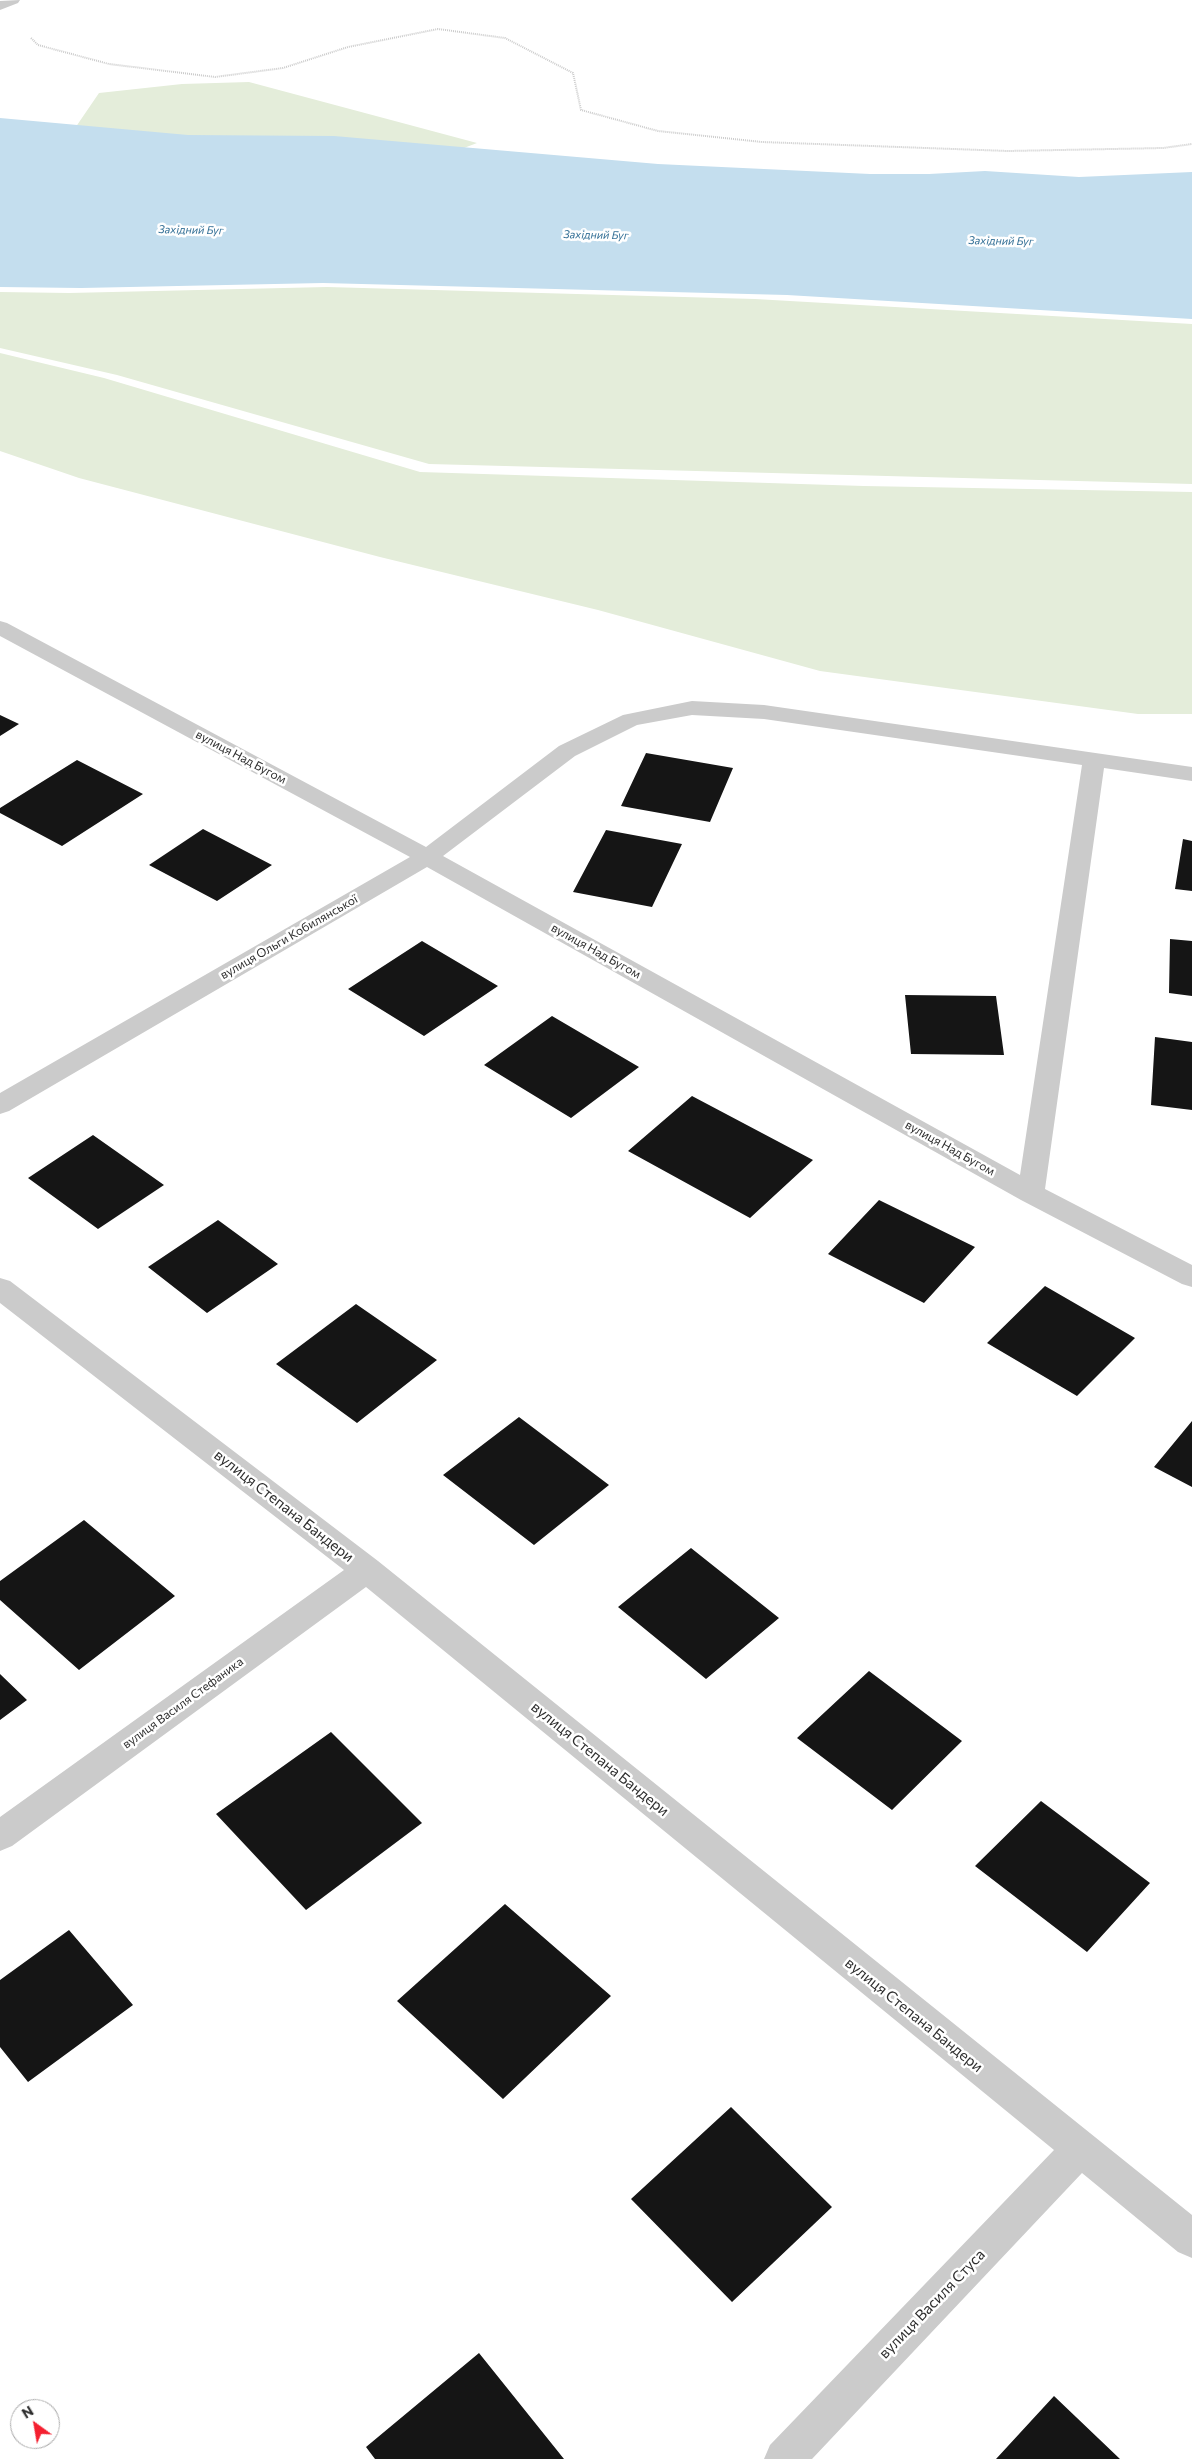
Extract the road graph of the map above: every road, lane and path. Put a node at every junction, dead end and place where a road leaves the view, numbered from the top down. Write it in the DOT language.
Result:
graph roads {
  1 [pos="13,0"];
  2 [pos="0,6"];
  3 [pos="26,32"];
  4 [pos="1192,144"];
  5 [pos="0,627"];
  6 [pos="1094,760"];
  7 [pos="1192,774"];
  8 [pos="427,857"];
  9 [pos="0,1105"];
  10 [pos="1031,1194"];
  11 [pos="1192,1277"];
  12 [pos="0,1288"];
  13 [pos="367,1570"];
  14 [pos="0,1836"];
  15 [pos="1079,2150"];
  16 [pos="1192,2239"];
  17 [pos="784,2459"];
  1 -- 2 [label="street"];
  3 -- 4 [label="path"];
  5 -- 8 [label="street, вулиця Над Бугом"];
  6 -- 7 [label="street, вулиця Ольги Кобилянської"];
  6 -- 8 [label="street, вулиця Ольги Кобилянської"];
  6 -- 10 [label="street"];
  8 -- 9 [label="street, вулиця Ольги Кобилянської"];
  8 -- 10 [label="street, вулиця Над Бугом"];
  10 -- 11 [label="street, вулиця Над Бугом"];
  12 -- 13 [label="street, вулиця Степана Бандери"];
  13 -- 14 [label="street, вулиця Василя Стефаника"];
  13 -- 15 [label="street, вулиця Степана Бандери"];
  15 -- 16 [label="street, вулиця Степана Бандери"];
  15 -- 17 [label="street, вулиця Василя Стуса"];
}
